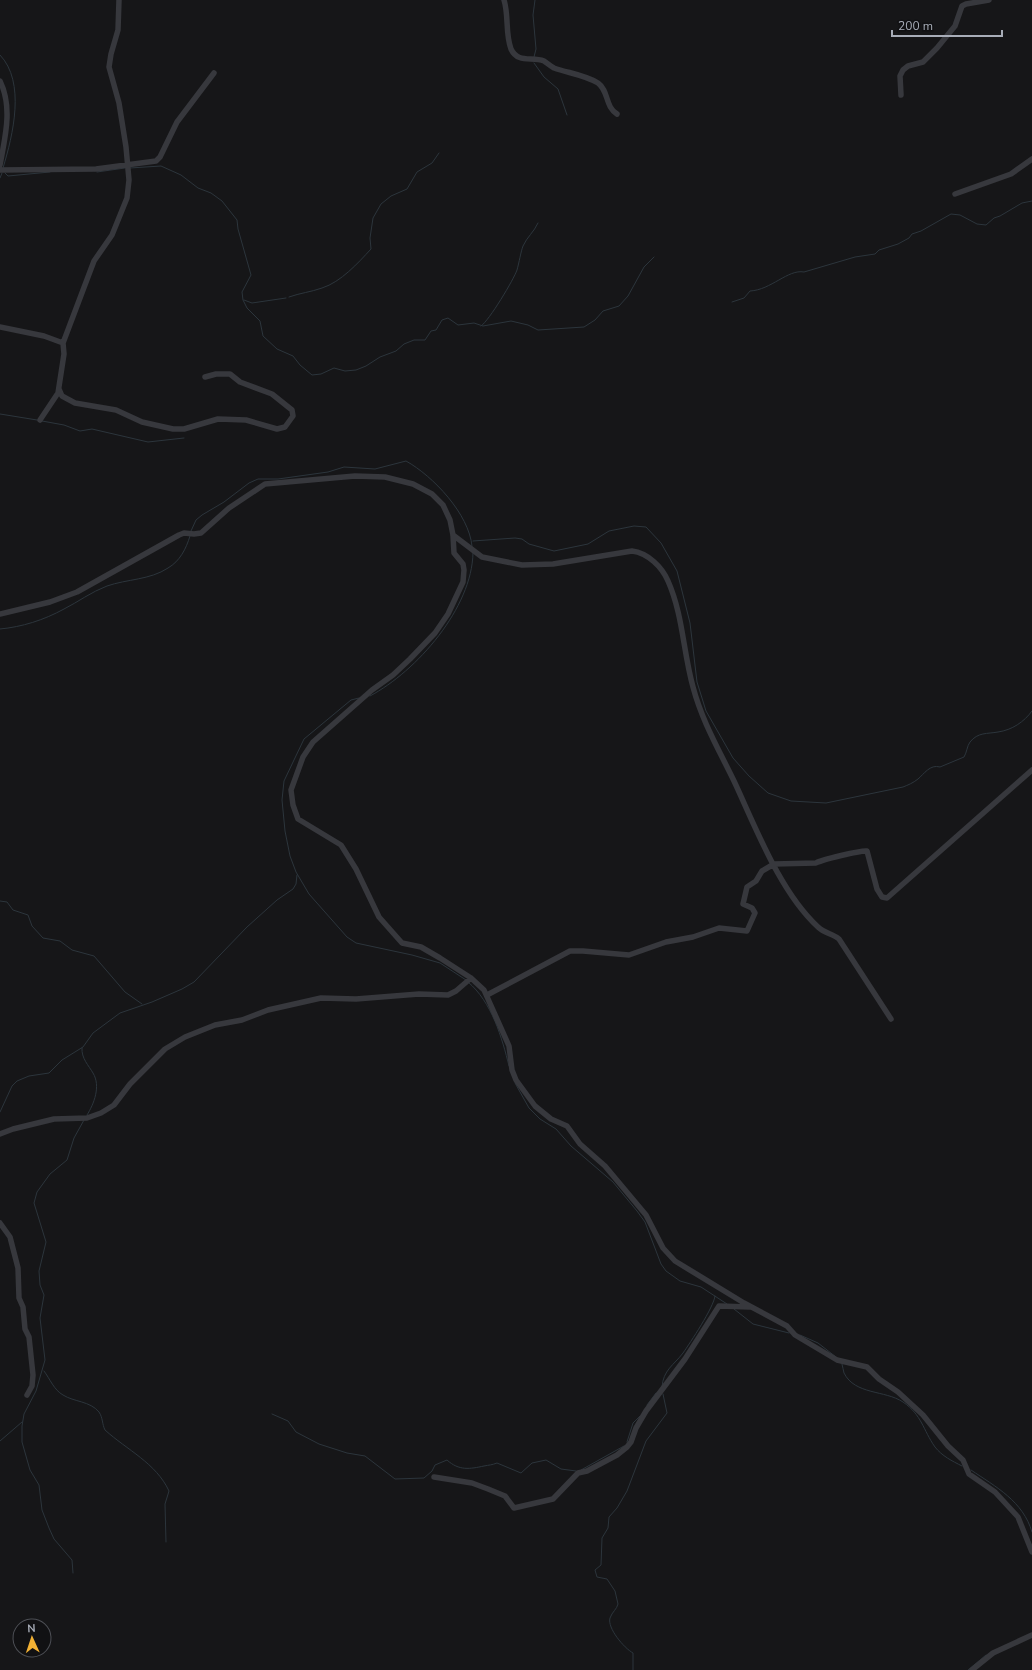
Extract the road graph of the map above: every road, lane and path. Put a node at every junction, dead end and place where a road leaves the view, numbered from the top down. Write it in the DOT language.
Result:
graph roads {
  1 [pos="119,0"];
  2 [pos="504,0"];
  3 [pos="989,0"];
  4 [pos="214,73"];
  5 [pos="0,81"];
  6 [pos="901,95"];
  7 [pos="617,114"];
  8 [pos="1032,159"];
  9 [pos="127,164"];
  10 [pos="0,165"];
  11 [pos="3,171"];
  12 [pos="955,194"];
  13 [pos="0,327"];
  14 [pos="63,343"];
  15 [pos="205,377"];
  16 [pos="59,389"];
  17 [pos="40,420"];
  18 [pos="453,535"];
  19 [pos="0,614"];
  20 [pos="1032,770"];
  21 [pos="774,864"];
  22 [pos="471,978"];
  23 [pos="487,994"];
  24 [pos="891,1019"];
  25 [pos="0,1134"];
  26 [pos="0,1223"];
  27 [pos="751,1307"];
  28 [pos="27,1395"];
  29 [pos="434,1477"];
  30 [pos="1032,1552"];
  31 [pos="1032,1635"];
  32 [pos="972,1670"];
  1 -- 9 [label="street"];
  2 -- 7 [label="street"];
  3 -- 6 [label="street"];
  4 -- 9 [label="street"];
  5 -- 10 [label="street"];
  8 -- 12 [label="street"];
  9 -- 11 [label="street"];
  9 -- 14 [label="street"];
  13 -- 14 [label="street"];
  14 -- 16 [label="street"];
  15 -- 16 [label="street"];
  16 -- 17 [label="street"];
  18 -- 19 [label="street"];
  18 -- 21 [label="street"];
  18 -- 22 [label="street"];
  20 -- 21 [label="street"];
  21 -- 23 [label="street"];
  21 -- 24 [label="street"];
  22 -- 23 [label="street"];
  22 -- 25 [label="street"];
  23 -- 27 [label="street"];
  26 -- 28 [label="street"];
  27 -- 29 [label="street"];
  27 -- 30 [label="street"];
  31 -- 32 [label="street"];
}
